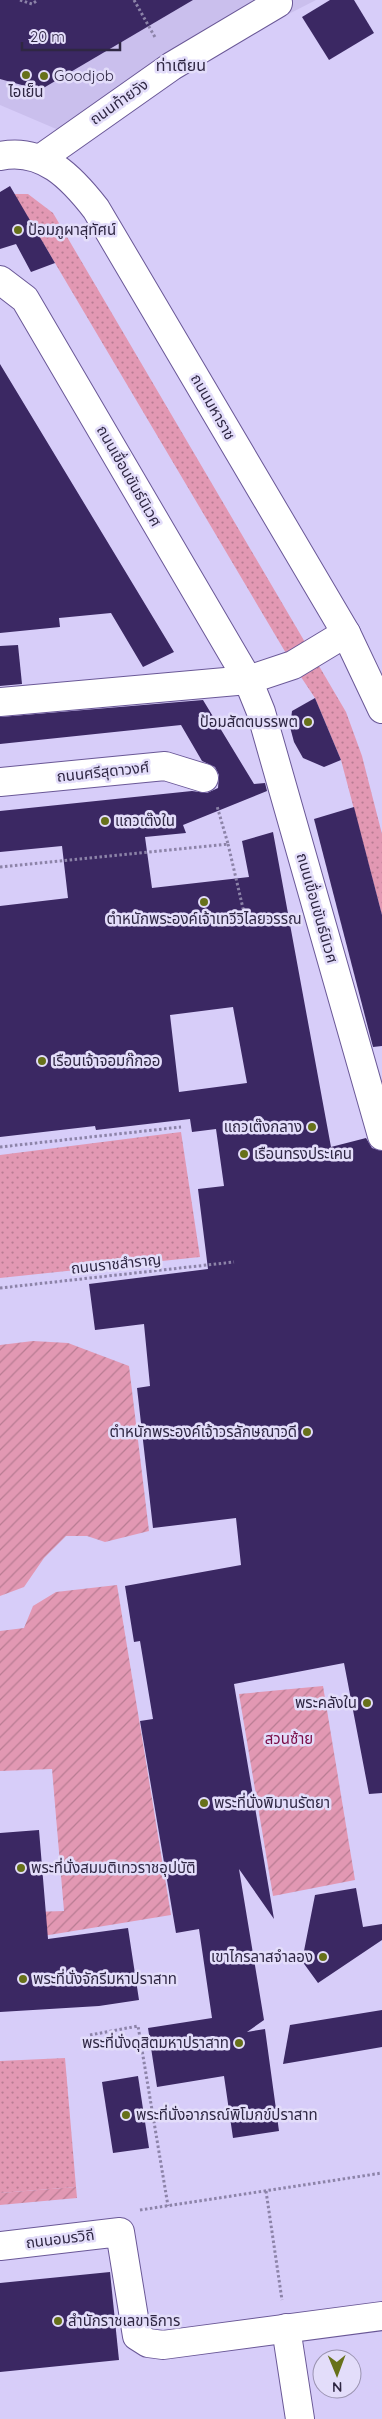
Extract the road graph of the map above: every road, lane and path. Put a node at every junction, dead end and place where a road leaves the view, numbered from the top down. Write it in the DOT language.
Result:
graph roads {
  1 [pos="20,0"];
  2 [pos="38,0"];
  3 [pos="134,0"];
  4 [pos="278,3"];
  5 [pos="149,26"];
  6 [pos="0,156"];
  7 [pos="40,158"];
  8 [pos="0,280"];
  9 [pos="346,633"];
  10 [pos="248,680"];
  11 [pos="0,702"];
  12 [pos="382,709"];
  13 [pos="204,778"];
  14 [pos="0,782"];
  15 [pos="228,844"];
  16 [pos="0,867"];
  17 [pos="245,917"];
  18 [pos="181,1126"];
  19 [pos="382,1136"];
  20 [pos="0,1147"];
  21 [pos="234,1262"];
  22 [pos="0,1288"];
  23 [pos="90,2035"];
  24 [pos="382,2173"];
  25 [pos="266,2191"];
  26 [pos="168,2206"];
  27 [pos="126,2222"];
  28 [pos="0,2246"];
  29 [pos="382,2316"];
  30 [pos="286,2328"];
  31 [pos="300,2419"];
  1 -- 2 [label="path"];
  3 -- 5 [label="path"];
  4 -- 7 [label="street, ถนนท้ายวัง"];
  6 -- 7 [label="street, ถนนมหาราช"];
  7 -- 9 [label="street, ถนนมหาราช"];
  8 -- 10 [label="street, ถนนเขื่อนขันธ์นิเวศ"];
  9 -- 10 [label="street"];
  9 -- 12 [label="street, ถนนมหาราช"];
  10 -- 11 [label="street"];
  10 -- 19 [label="street, ถนนเขื่อนขันธ์นิเวศ"];
  13 -- 14 [label="street, ถนนศรีสุดาวงศ์"];
  13 -- 15 [label="path"];
  15 -- 16 [label="path"];
  15 -- 17 [label="path"];
  18 -- 20 [label="path"];
  21 -- 22 [label="path, ถนนราชสำราญ"];
  23 -- 26 [label="path"];
  24 -- 25 [label="path"];
  25 -- 26 [label="path"];
  25 -- 30 [label="path"];
  26 -- 27 [label="path"];
  27 -- 28 [label="street, ถนนอมรวิถี"];
  27 -- 30 [label="street"];
  29 -- 30 [label="street"];
  30 -- 31 [label="street"];
}
